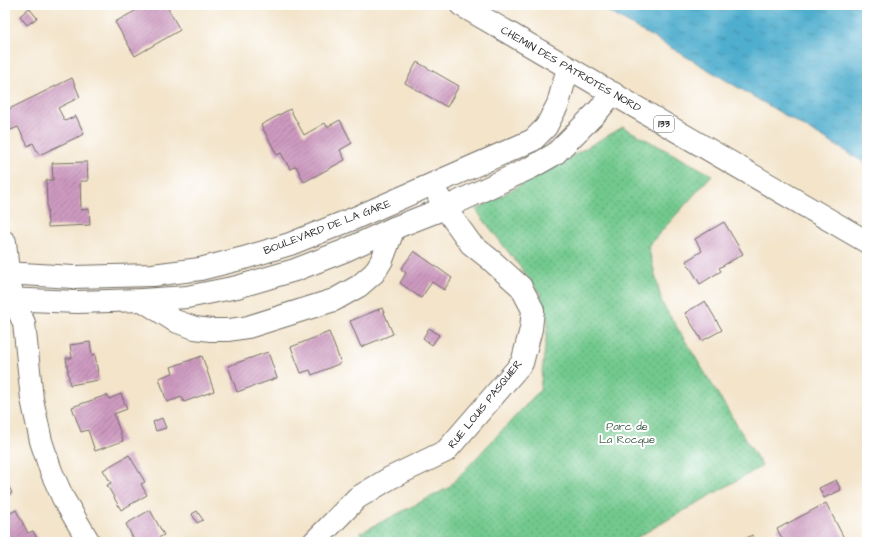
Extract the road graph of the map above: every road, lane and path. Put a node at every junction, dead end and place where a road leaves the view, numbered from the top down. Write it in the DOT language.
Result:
graph roads {
  1 [pos="461,5"];
  2 [pos="568,68"];
  3 [pos="613,93"];
  4 [pos="432,185"];
  5 [pos="445,208"];
  6 [pos="394,228"];
  7 [pos="5,242"];
  8 [pos="867,242"];
  9 [pos="6,273"];
  10 [pos="9,299"];
  11 [pos="142,300"];
  12 [pos="89,542"];
  13 [pos="314,542"];
  1 -- 2 [label="street, CHEMIN DES PATRIOTES NORD / 133"];
  2 -- 3 [label="street, CHEMIN DES PATRIOTES NORD / 133"];
  2 -- 4 [label="street, BOULEVARD DE LA GARE"];
  3 -- 5 [label="street"];
  3 -- 8 [label="street, CHEMIN DES PATRIOTES NORD / 133"];
  4 -- 5 [label="street, RUE LOUIS PASQUIER"];
  4 -- 9 [label="street, BOULEVARD DE LA GARE"];
  5 -- 6 [label="street"];
  5 -- 13 [label="street, RUE LOUIS PASQUIER"];
  6 -- 11 [label="street"];
  6 -- 11 [label="street"];
  7 -- 9 [label="street"];
  9 -- 10 [label="street"];
  10 -- 11 [label="street"];
  10 -- 12 [label="street"];
}
